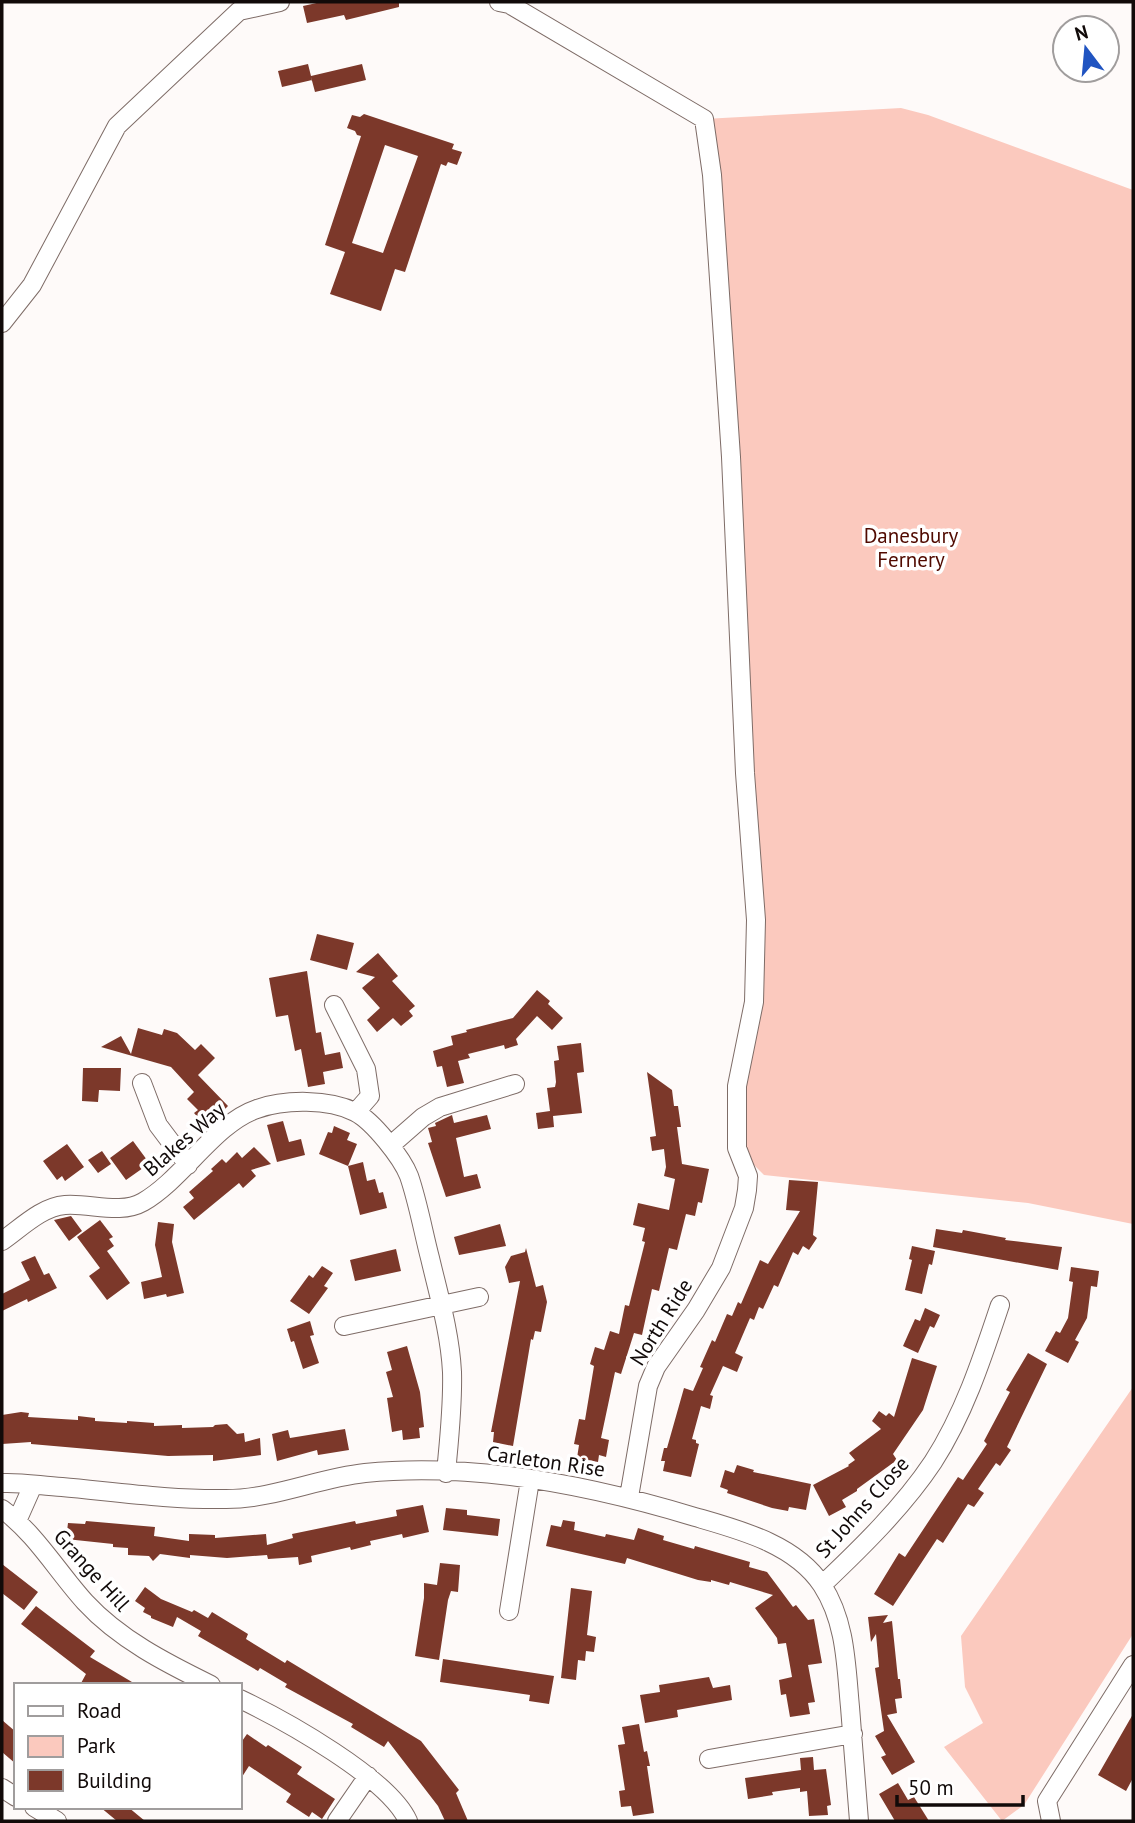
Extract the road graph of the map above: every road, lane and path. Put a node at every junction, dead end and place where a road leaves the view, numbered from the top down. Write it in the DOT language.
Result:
graph roads {
  1 [pos="280,2"];
  2 [pos="499,2"];
  3 [pos="2,323"];
  4 [pos="334,1005"];
  5 [pos="142,1083"];
  6 [pos="515,1084"];
  7 [pos="356,1112"];
  8 [pos="391,1145"];
  9 [pos="188,1165"];
  10 [pos="2,1241"];
  11 [pos="479,1297"];
  12 [pos="441,1305"];
  13 [pos="1000,1305"];
  14 [pos="344,1326"];
  15 [pos="446,1473"];
  16 [pos="530,1480"];
  17 [pos="2,1483"];
  18 [pos="33,1485"];
  19 [pos="629,1497"];
  20 [pos="2,1509"];
  21 [pos="17,1521"];
  22 [pos="822,1585"];
  23 [pos="509,1611"];
  24 [pos="1133,1665"];
  25 [pos="207,1683"];
  26 [pos="242,1700"];
  27 [pos="853,1734"];
  28 [pos="709,1759"];
  29 [pos="368,1776"];
  30 [pos="37,1809"];
  31 [pos="57,1821"];
  32 [pos="337,1821"];
  33 [pos="408,1821"];
  34 [pos="859,1821"];
  35 [pos="1051,1821"];
  1 -- 3 [label="street"];
  2 -- 19 [label="street, North Ride"];
  4 -- 7 [label="street"];
  5 -- 9 [label="street"];
  6 -- 8 [label="street"];
  7 -- 8 [label="street, Blakes Way"];
  7 -- 9 [label="street, Blakes Way"];
  8 -- 12 [label="street, Blakes Way"];
  9 -- 10 [label="street, Blakes Way"];
  11 -- 12 [label="street"];
  12 -- 14 [label="street"];
  12 -- 15 [label="street, Blakes Way"];
  13 -- 22 [label="street, St Johns Close"];
  15 -- 16 [label="street, Carleton Rise"];
  15 -- 18 [label="street, Carleton Rise"];
  16 -- 19 [label="street, Carleton Rise"];
  16 -- 23 [label="street"];
  17 -- 18 [label="street, Carleton Rise"];
  18 -- 21 [label="street"];
  19 -- 22 [label="street, Carleton Rise"];
  20 -- 21 [label="street, Grange Hill"];
  21 -- 25 [label="street, Grange Hill"];
  22 -- 27 [label="street, Carleton Rise"];
  24 -- 35 [label="street"];
  26 -- 29 [label="street"];
  27 -- 28 [label="street"];
  27 -- 34 [label="street, Carleton Rise"];
  29 -- 32 [label="street"];
  29 -- 33 [label="street"];
  30 -- 31 [label="street"];
}
